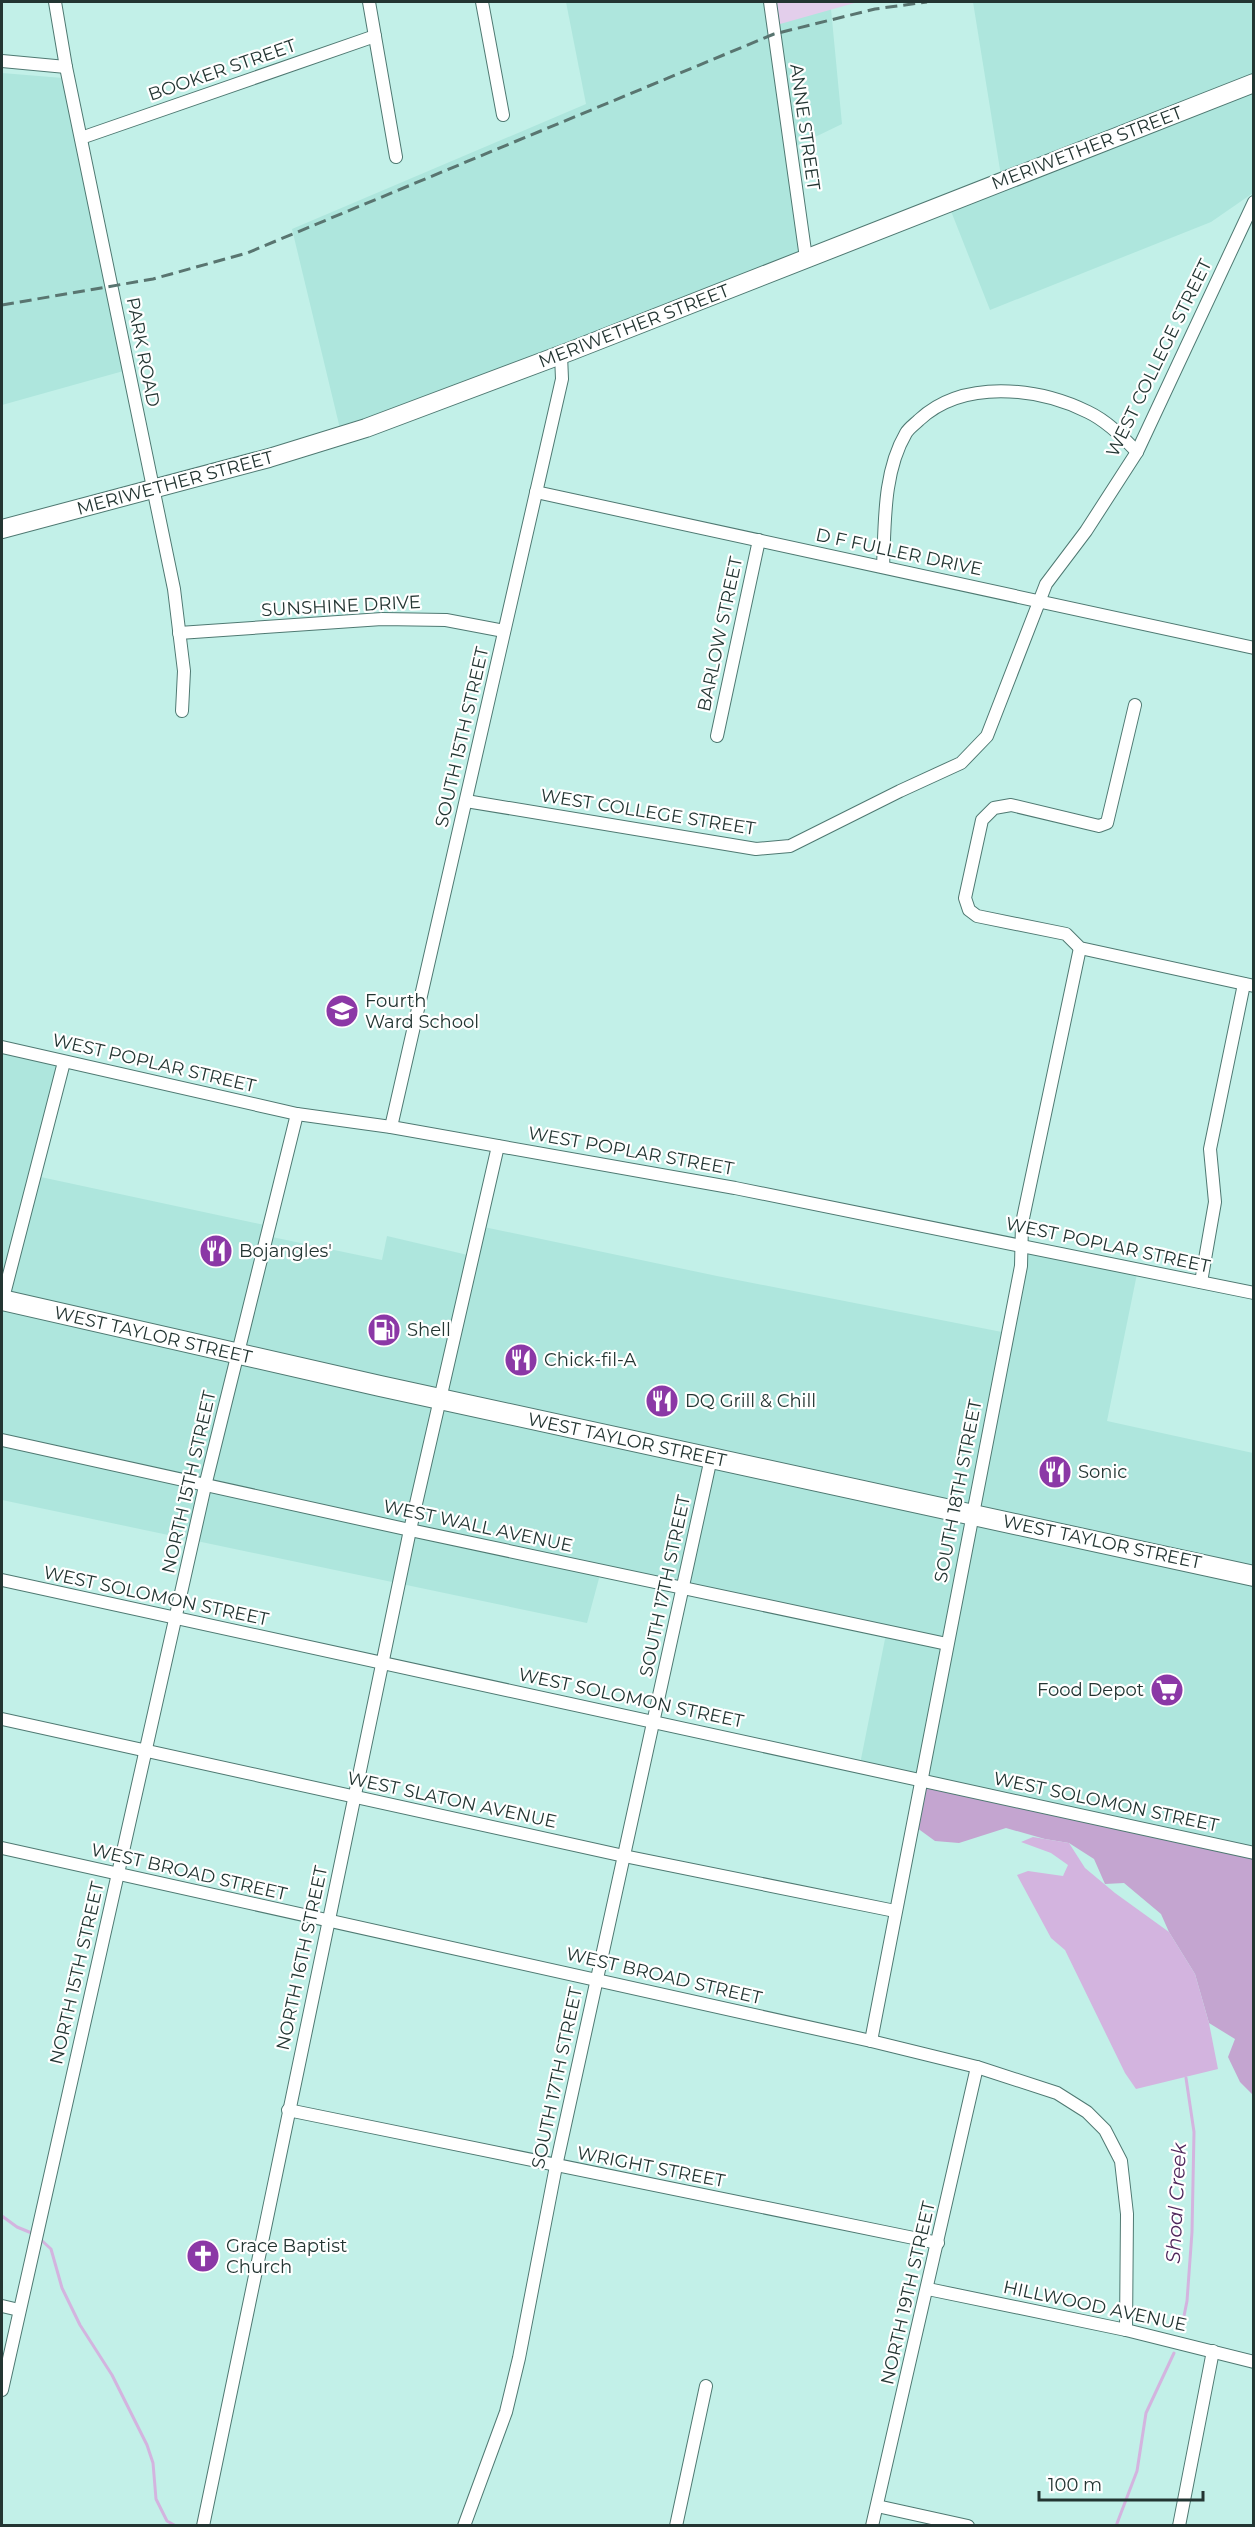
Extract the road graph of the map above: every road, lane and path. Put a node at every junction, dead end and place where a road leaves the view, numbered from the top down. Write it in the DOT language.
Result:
graph roads {
  1 [pos="55,2"];
  2 [pos="369,2"];
  3 [pos="482,2"];
  4 [pos="770,2"];
  5 [pos="375,36"];
  6 [pos="2,61"];
  7 [pos="66,67"];
  8 [pos="1254,83"];
  9 [pos="503,115"];
  10 [pos="81,138"];
  11 [pos="396,157"];
  12 [pos="1254,202"];
  13 [pos="806,258"];
  14 [pos="561,355"];
  15 [pos="1137,452"];
  16 [pos="152,489"];
  17 [pos="536,492"];
  18 [pos="2,529"];
  19 [pos="759,540"];
  20 [pos="883,567"];
  21 [pos="1038,601"];
  22 [pos="504,631"];
  23 [pos="179,633"];
  24 [pos="1254,648"];
  25 [pos="1135,705"];
  26 [pos="182,711"];
  27 [pos="717,736"];
  28 [pos="466,801"];
  29 [pos="1080,948"];
  30 [pos="1249,985"];
  31 [pos="2,1047"];
  32 [pos="64,1062"];
  33 [pos="297,1114"];
  34 [pos="391,1127"];
  35 [pos="498,1146"];
  36 [pos="1021,1245"];
  37 [pos="1201,1282"];
  38 [pos="1254,1293"];
  39 [pos="2,1301"];
  40 [pos="239,1354"];
  41 [pos="439,1399"];
  42 [pos="2,1440"];
  43 [pos="711,1458"];
  44 [pos="206,1486"];
  45 [pos="971,1514"];
  46 [pos="410,1530"];
  47 [pos="1254,1576"];
  48 [pos="2,1580"];
  49 [pos="683,1588"];
  50 [pos="176,1618"];
  51 [pos="947,1644"];
  52 [pos="382,1663"];
  53 [pos="2,1719"];
  54 [pos="654,1721"];
  55 [pos="146,1751"];
  56 [pos="921,1780"];
  57 [pos="353,1797"];
  58 [pos="2,1848"];
  59 [pos="1254,1853"];
  60 [pos="624,1856"];
  61 [pos="118,1874"];
  62 [pos="895,1911"];
  63 [pos="328,1921"];
  64 [pos="598,1979"];
  65 [pos="871,2041"];
  66 [pos="977,2067"];
  67 [pos="288,2110"];
  68 [pos="556,2166"];
  69 [pos="938,2243"];
  70 [pos="928,2289"];
  71 [pos="2,2306"];
  72 [pos="19,2310"];
  73 [pos="1126,2330"];
  74 [pos="1213,2351"];
  75 [pos="1254,2362"];
  76 [pos="706,2386"];
  77 [pos="2,2390"];
  78 [pos="877,2506"];
  79 [pos="203,2526"];
  80 [pos="464,2526"];
  81 [pos="676,2526"];
  82 [pos="872,2526"];
  83 [pos="968,2526"];
  84 [pos="1179,2526"];
  1 -- 7 [label="street, PARK ROAD"];
  2 -- 5 [label="street"];
  3 -- 9 [label="street"];
  4 -- 13 [label="street, ANNE STREET"];
  5 -- 10 [label="street, BOOKER STREET"];
  5 -- 11 [label="street"];
  6 -- 7 [label="street"];
  7 -- 10 [label="street, PARK ROAD"];
  8 -- 13 [label="street, MERIWETHER STREET"];
  10 -- 16 [label="street, PARK ROAD"];
  12 -- 15 [label="street, WEST COLLEGE STREET"];
  13 -- 14 [label="street, MERIWETHER STREET"];
  14 -- 16 [label="street, MERIWETHER STREET"];
  14 -- 17 [label="street, SOUTH 15TH STREET"];
  15 -- 20 [label="street"];
  15 -- 21 [label="street, WEST COLLEGE STREET"];
  16 -- 18 [label="street, MERIWETHER STREET"];
  16 -- 23 [label="street, PARK ROAD"];
  17 -- 19 [label="street, D F FULLER DRIVE"];
  17 -- 22 [label="street, SOUTH 15TH STREET"];
  19 -- 20 [label="street, D F FULLER DRIVE"];
  19 -- 27 [label="street, BARLOW STREET"];
  20 -- 21 [label="street, D F FULLER DRIVE"];
  21 -- 24 [label="street, D F FULLER DRIVE"];
  21 -- 28 [label="street, WEST COLLEGE STREET"];
  22 -- 23 [label="street, SUNSHINE DRIVE"];
  22 -- 28 [label="street, SOUTH 15TH STREET"];
  23 -- 26 [label="street, PARK ROAD"];
  25 -- 29 [label="street"];
  28 -- 34 [label="street, SOUTH 15TH STREET"];
  29 -- 30 [label="street"];
  29 -- 36 [label="street, SOUTH 18TH STREET"];
  30 -- 37 [label="street"];
  31 -- 32 [label="street, WEST POPLAR STREET"];
  32 -- 33 [label="street, WEST POPLAR STREET"];
  32 -- 39 [label="street"];
  33 -- 34 [label="street, WEST POPLAR STREET"];
  33 -- 40 [label="street"];
  34 -- 35 [label="street, WEST POPLAR STREET"];
  35 -- 36 [label="street, WEST POPLAR STREET"];
  35 -- 41 [label="street, NORTH 16TH STREET"];
  36 -- 37 [label="street, WEST POPLAR STREET"];
  36 -- 45 [label="street, SOUTH 18TH STREET"];
  37 -- 38 [label="street, WEST POPLAR STREET"];
  39 -- 40 [label="main road, WEST TAYLOR STREET"];
  40 -- 41 [label="main road, WEST TAYLOR STREET"];
  40 -- 44 [label="street, NORTH 15TH STREET"];
  41 -- 43 [label="main road, WEST TAYLOR STREET"];
  41 -- 46 [label="street, NORTH 16TH STREET"];
  42 -- 44 [label="street, WEST WALL AVENUE"];
  43 -- 45 [label="main road, WEST TAYLOR STREET"];
  43 -- 49 [label="street, SOUTH 17TH STREET"];
  44 -- 46 [label="street, WEST WALL AVENUE"];
  44 -- 50 [label="street, NORTH 15TH STREET"];
  45 -- 47 [label="main road, WEST TAYLOR STREET"];
  45 -- 51 [label="street, SOUTH 18TH STREET"];
  46 -- 49 [label="street, WEST WALL AVENUE"];
  46 -- 52 [label="street, NORTH 16TH STREET"];
  48 -- 50 [label="street, WEST SOLOMON STREET"];
  49 -- 51 [label="street, WEST WALL AVENUE"];
  49 -- 54 [label="street, SOUTH 17TH STREET"];
  50 -- 52 [label="street, WEST SOLOMON STREET"];
  50 -- 55 [label="street, NORTH 15TH STREET"];
  51 -- 56 [label="street, SOUTH 18TH STREET"];
  52 -- 54 [label="street, WEST SOLOMON STREET"];
  52 -- 57 [label="street, NORTH 16TH STREET"];
  53 -- 55 [label="street, WEST SLATON AVENUE"];
  54 -- 56 [label="street, WEST SOLOMON STREET"];
  54 -- 60 [label="street, SOUTH 17TH STREET"];
  55 -- 57 [label="street, WEST SLATON AVENUE"];
  55 -- 61 [label="street, NORTH 15TH STREET"];
  56 -- 59 [label="street, WEST SOLOMON STREET"];
  56 -- 62 [label="street, SOUTH 18TH STREET"];
  57 -- 60 [label="street, WEST SLATON AVENUE"];
  57 -- 63 [label="street, NORTH 16TH STREET"];
  58 -- 61 [label="street, WEST BROAD STREET"];
  60 -- 62 [label="street, WEST SLATON AVENUE"];
  60 -- 64 [label="street, SOUTH 17TH STREET"];
  61 -- 63 [label="street, WEST BROAD STREET"];
  61 -- 72 [label="street, NORTH 15TH STREET"];
  62 -- 65 [label="street, SOUTH 18TH STREET"];
  63 -- 64 [label="street, WEST BROAD STREET"];
  63 -- 67 [label="street, NORTH 16TH STREET"];
  64 -- 65 [label="street, WEST BROAD STREET"];
  64 -- 68 [label="street, SOUTH 17TH STREET"];
  65 -- 66 [label="street, WEST BROAD STREET"];
  66 -- 69 [label="street, NORTH 19TH STREET"];
  66 -- 73 [label="street, WEST BROAD STREET"];
  67 -- 68 [label="street, WRIGHT STREET"];
  67 -- 79 [label="street, NORTH 16TH STREET"];
  68 -- 69 [label="street, WRIGHT STREET"];
  68 -- 80 [label="street, SOUTH 17TH STREET"];
  69 -- 70 [label="street, NORTH 19TH STREET"];
  70 -- 73 [label="street, HILLWOOD AVENUE"];
  70 -- 78 [label="street, NORTH 19TH STREET"];
  71 -- 72 [label="street"];
  72 -- 77 [label="street, NORTH 15TH STREET"];
  73 -- 74 [label="street, HILLWOOD AVENUE"];
  74 -- 75 [label="street, HILLWOOD AVENUE"];
  74 -- 84 [label="street"];
  76 -- 81 [label="street"];
  78 -- 82 [label="street, NORTH 19TH STREET"];
  78 -- 83 [label="street"];
}
